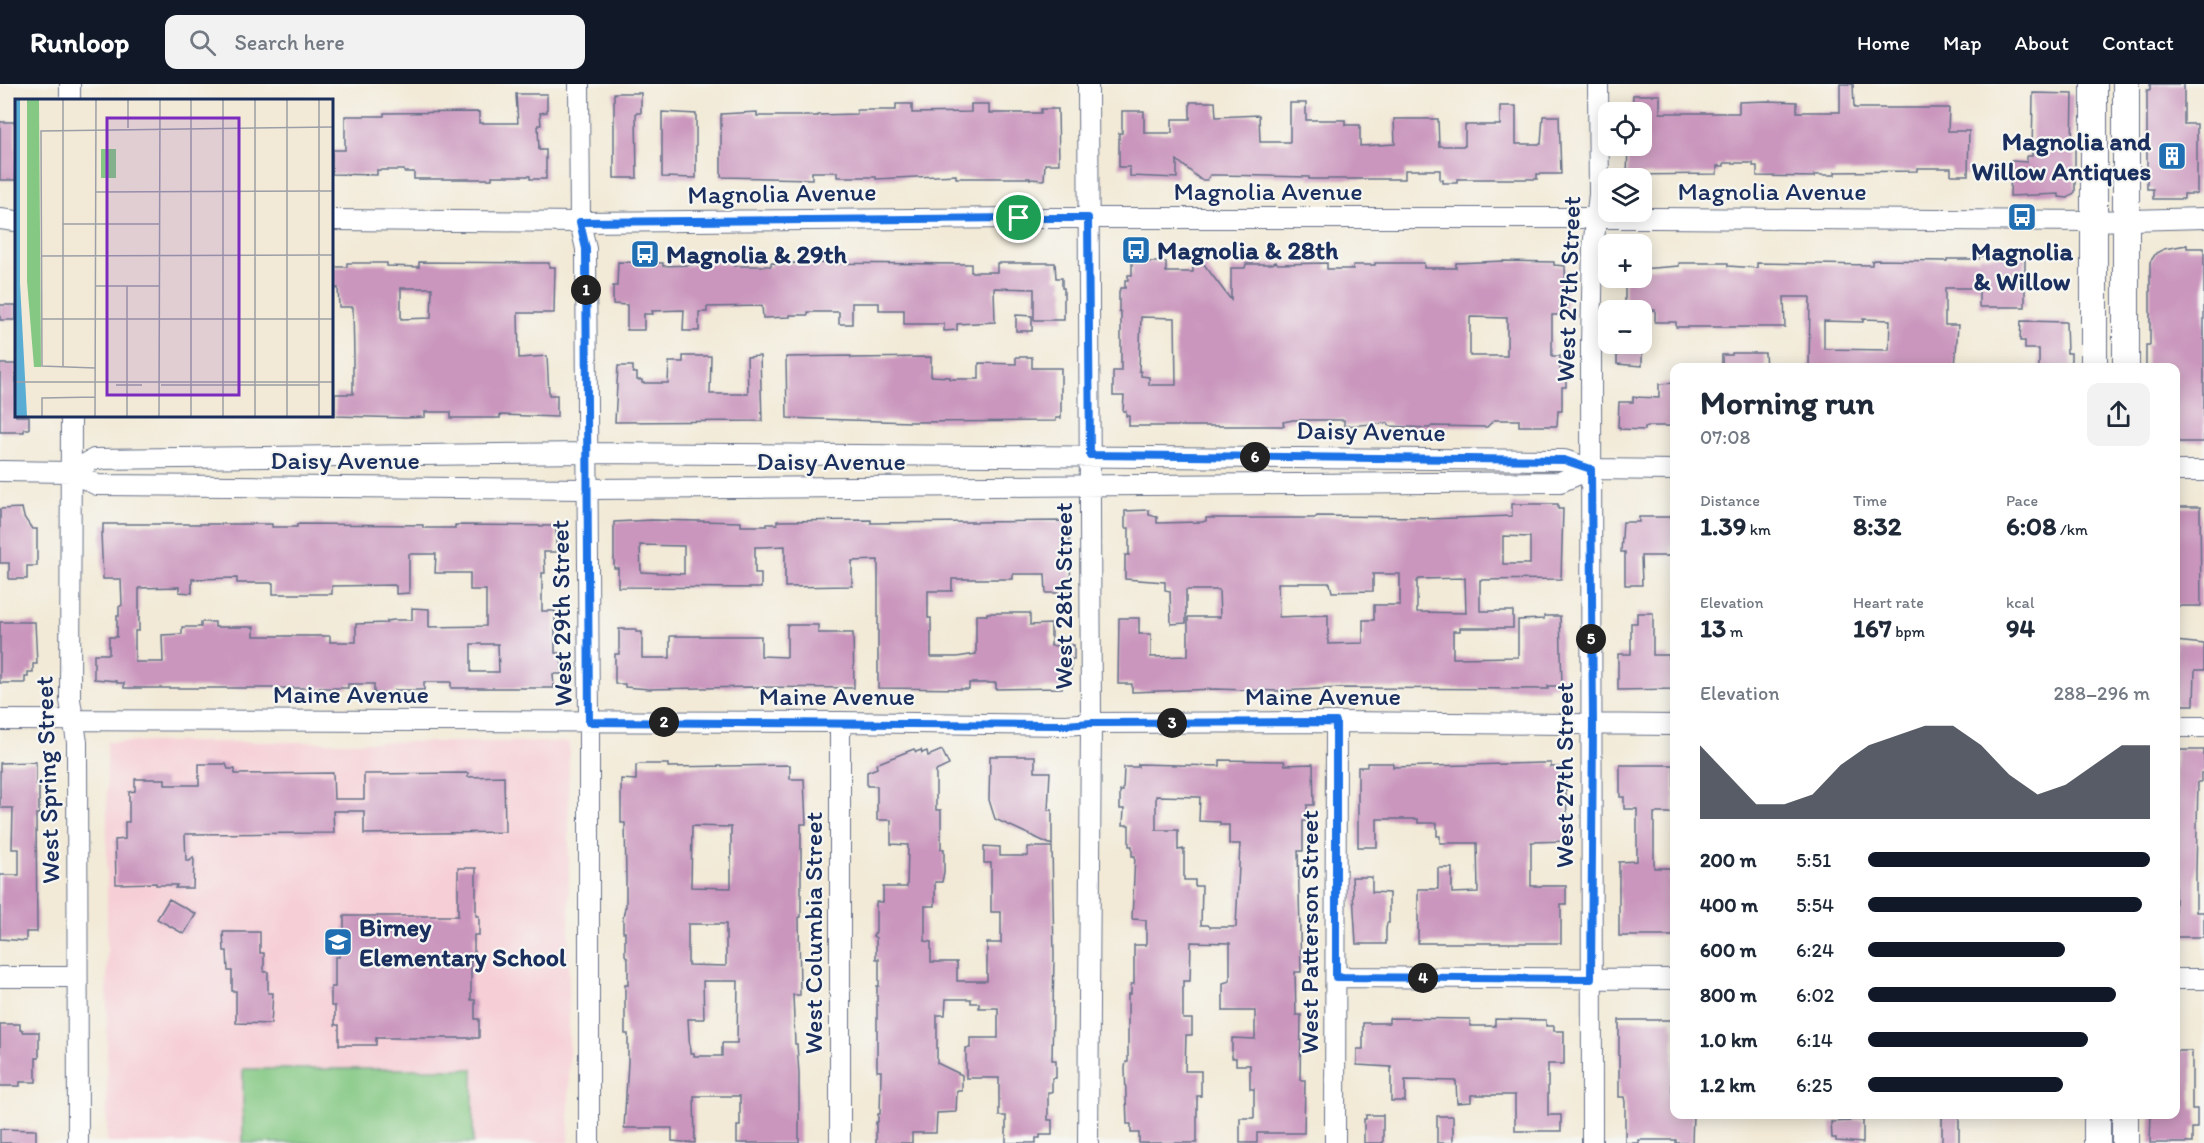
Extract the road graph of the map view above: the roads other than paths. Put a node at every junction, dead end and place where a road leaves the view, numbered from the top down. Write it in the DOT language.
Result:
graph roads {
  1 [pos="579,84"];
  2 [pos="1088,84"];
  3 [pos="1598,84"];
  4 [pos="2094,84"];
  5 [pos="2126,84"];
  6 [pos="1088,218"];
  7 [pos="1597,218"];
  8 [pos="2204,218"];
  9 [pos="0,219"];
  10 [pos="15,220"];
  11 [pos="333,220"];
  12 [pos="2094,221"];
  13 [pos="2126,221"];
  14 [pos="580,222"];
  15 [pos="2094,363"];
  16 [pos="2126,363"];
  17 [pos="71,417"];
  18 [pos="586,453"];
  19 [pos="1090,455"];
  20 [pos="1591,469"];
  21 [pos="1670,470"];
  22 [pos="0,471"];
  23 [pos="2180,471"];
  24 [pos="2204,471"];
  25 [pos="71,472"];
  26 [pos="1089,487"];
  27 [pos="587,489"];
  28 [pos="0,720"];
  29 [pos="74,720"];
  30 [pos="589,722"];
  31 [pos="840,722"];
  32 [pos="1336,722"];
  33 [pos="1091,723"];
  34 [pos="1593,725"];
  35 [pos="1670,725"];
  36 [pos="2180,727"];
  37 [pos="2204,727"];
  38 [pos="0,977"];
  39 [pos="77,977"];
  40 [pos="1336,977"];
  41 [pos="1591,979"];
  42 [pos="1670,979"];
  43 [pos="2204,979"];
  44 [pos="2180,980"];
  45 [pos="2097,1119"];
  46 [pos="2125,1119"];
  47 [pos="78,1143"];
  48 [pos="589,1143"];
  49 [pos="840,1143"];
  50 [pos="1088,1143"];
  51 [pos="1335,1143"];
  52 [pos="1592,1143"];
  53 [pos="2097,1143"];
  54 [pos="2125,1143"];
  1 -- 14 [label="street, West 29th Street"];
  2 -- 6 [label="street, West 28th Street"];
  3 -- 7 [label="street, West 27th Street"];
  4 -- 12 [label="main road"];
  5 -- 13 [label="main road"];
  6 -- 7 [label="street, Magnolia Avenue"];
  6 -- 14 [label="street, Magnolia Avenue"];
  6 -- 19 [label="street, West 28th Street"];
  7 -- 12 [label="street, Magnolia Avenue"];
  7 -- 20 [label="street, West 27th Street"];
  8 -- 13 [label="street, Magnolia Avenue"];
  9 -- 10 [label="street"];
  11 -- 14 [label="street, Magnolia Avenue"];
  12 -- 13 [label="street, Magnolia Avenue"];
  12 -- 15 [label="main road"];
  13 -- 16 [label="main road"];
  14 -- 18 [label="street, West 29th Street"];
  17 -- 25 [label="street, West Spring Street"];
  18 -- 19 [label="street, Daisy Avenue"];
  18 -- 25 [label="street, Daisy Avenue"];
  18 -- 27 [label="street, West 29th Street"];
  19 -- 20 [label="street, Daisy Avenue"];
  19 -- 26 [label="street, West 28th Street"];
  20 -- 21 [label="street, Daisy Avenue"];
  20 -- 26 [label="street, Daisy Avenue"];
  20 -- 34 [label="street, West 27th Street"];
  22 -- 25 [label="street, Daisy Avenue"];
  23 -- 24 [label="street"];
  25 -- 27 [label="street, Daisy Avenue"];
  25 -- 29 [label="street, West Spring Street"];
  26 -- 27 [label="street, Daisy Avenue"];
  26 -- 33 [label="street, West 28th Street"];
  27 -- 30 [label="street, West 29th Street"];
  28 -- 29 [label="street, Maine Avenue"];
  29 -- 30 [label="street, Maine Avenue"];
  29 -- 39 [label="street, West Spring Street"];
  30 -- 31 [label="street, Maine Avenue"];
  30 -- 48 [label="street, West 29th Street"];
  31 -- 33 [label="street, Maine Avenue"];
  31 -- 49 [label="street, West Columbia Street"];
  32 -- 33 [label="street, Maine Avenue"];
  32 -- 34 [label="street, Maine Avenue"];
  32 -- 40 [label="street, West Patterson Street"];
  33 -- 50 [label="street, West 28th Street"];
  34 -- 35 [label="street, Maine Avenue"];
  34 -- 41 [label="street, West 27th Street"];
  36 -- 37 [label="street"];
  38 -- 39 [label="street"];
  39 -- 47 [label="street, West Spring Street"];
  40 -- 41 [label="street"];
  40 -- 51 [label="street, West Patterson Street"];
  41 -- 42 [label="street"];
  41 -- 52 [label="street, West 27th Street"];
  43 -- 44 [label="street"];
  45 -- 53 [label="main road"];
  46 -- 54 [label="main road"];
}
